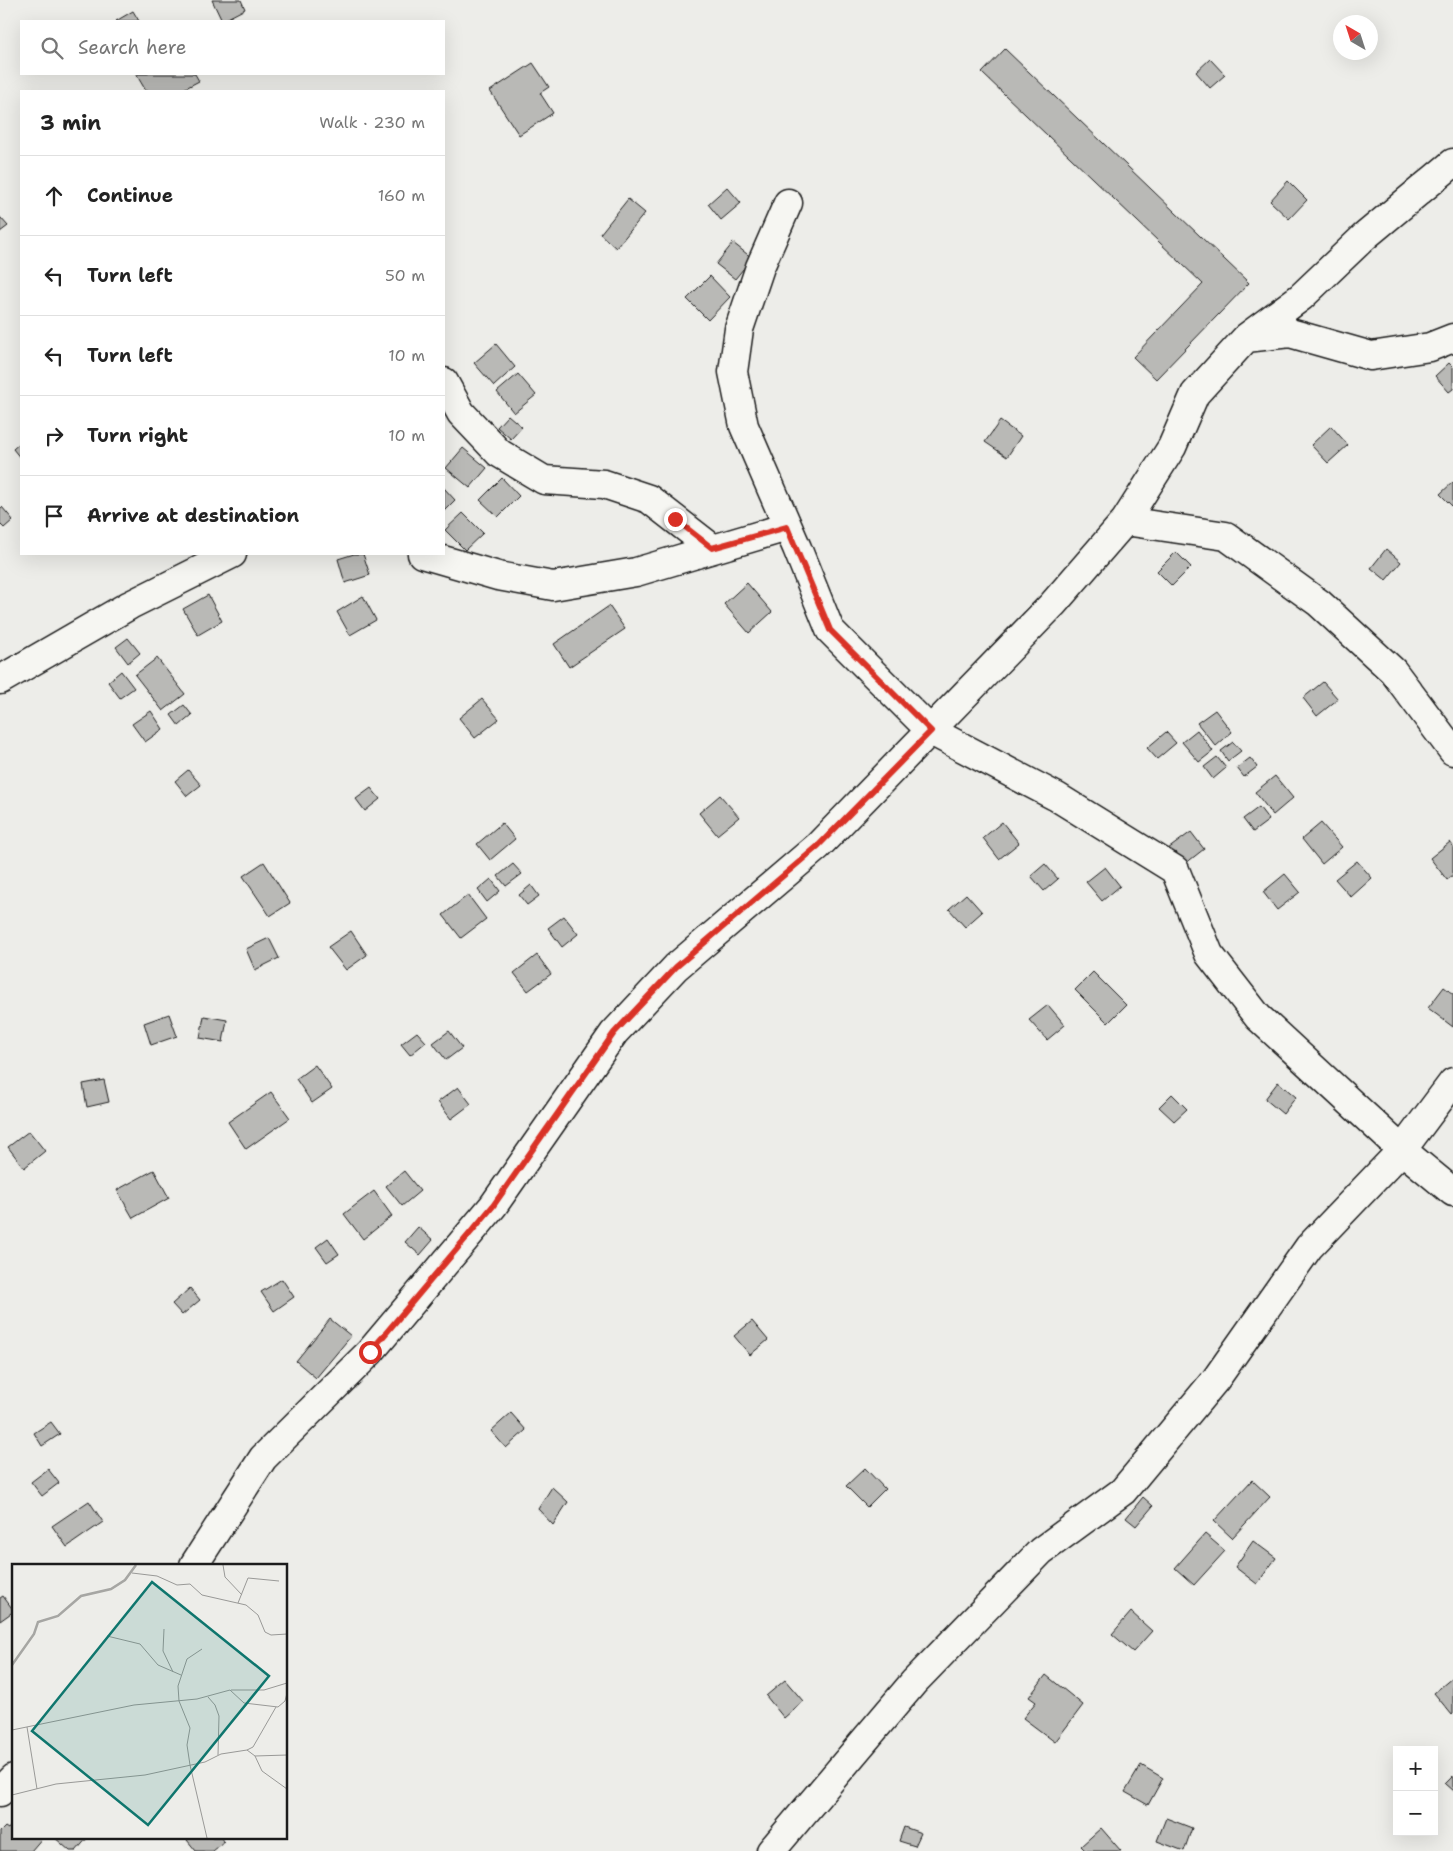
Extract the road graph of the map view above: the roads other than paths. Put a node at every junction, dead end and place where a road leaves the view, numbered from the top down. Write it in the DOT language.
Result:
graph roads {
  1 [pos="1453,163"];
  2 [pos="788,203"];
  3 [pos="1246,338"];
  4 [pos="1453,338"];
  5 [pos="445,384"];
  6 [pos="1125,521"];
  7 [pos="787,527"];
  8 [pos="712,548"];
  9 [pos="230,555"];
  10 [pos="425,555"];
  11 [pos="0,680"];
  12 [pos="931,731"];
  13 [pos="1453,751"];
  14 [pos="1453,1082"];
  15 [pos="1402,1150"];
  16 [pos="1453,1192"];
  17 [pos="195,1564"];
  18 [pos="12,1780"];
  19 [pos="0,1792"];
  20 [pos="771,1851"];
  1 -- 3 [label="street"];
  2 -- 7 [label="street"];
  3 -- 4 [label="street"];
  3 -- 6 [label="street"];
  5 -- 8 [label="street"];
  6 -- 12 [label="street"];
  6 -- 13 [label="street"];
  7 -- 8 [label="street"];
  7 -- 12 [label="street"];
  8 -- 10 [label="street"];
  9 -- 11 [label="street"];
  12 -- 15 [label="street"];
  12 -- 17 [label="street"];
  14 -- 15 [label="street"];
  15 -- 16 [label="street"];
  15 -- 20 [label="street"];
  18 -- 19 [label="street"];
}
